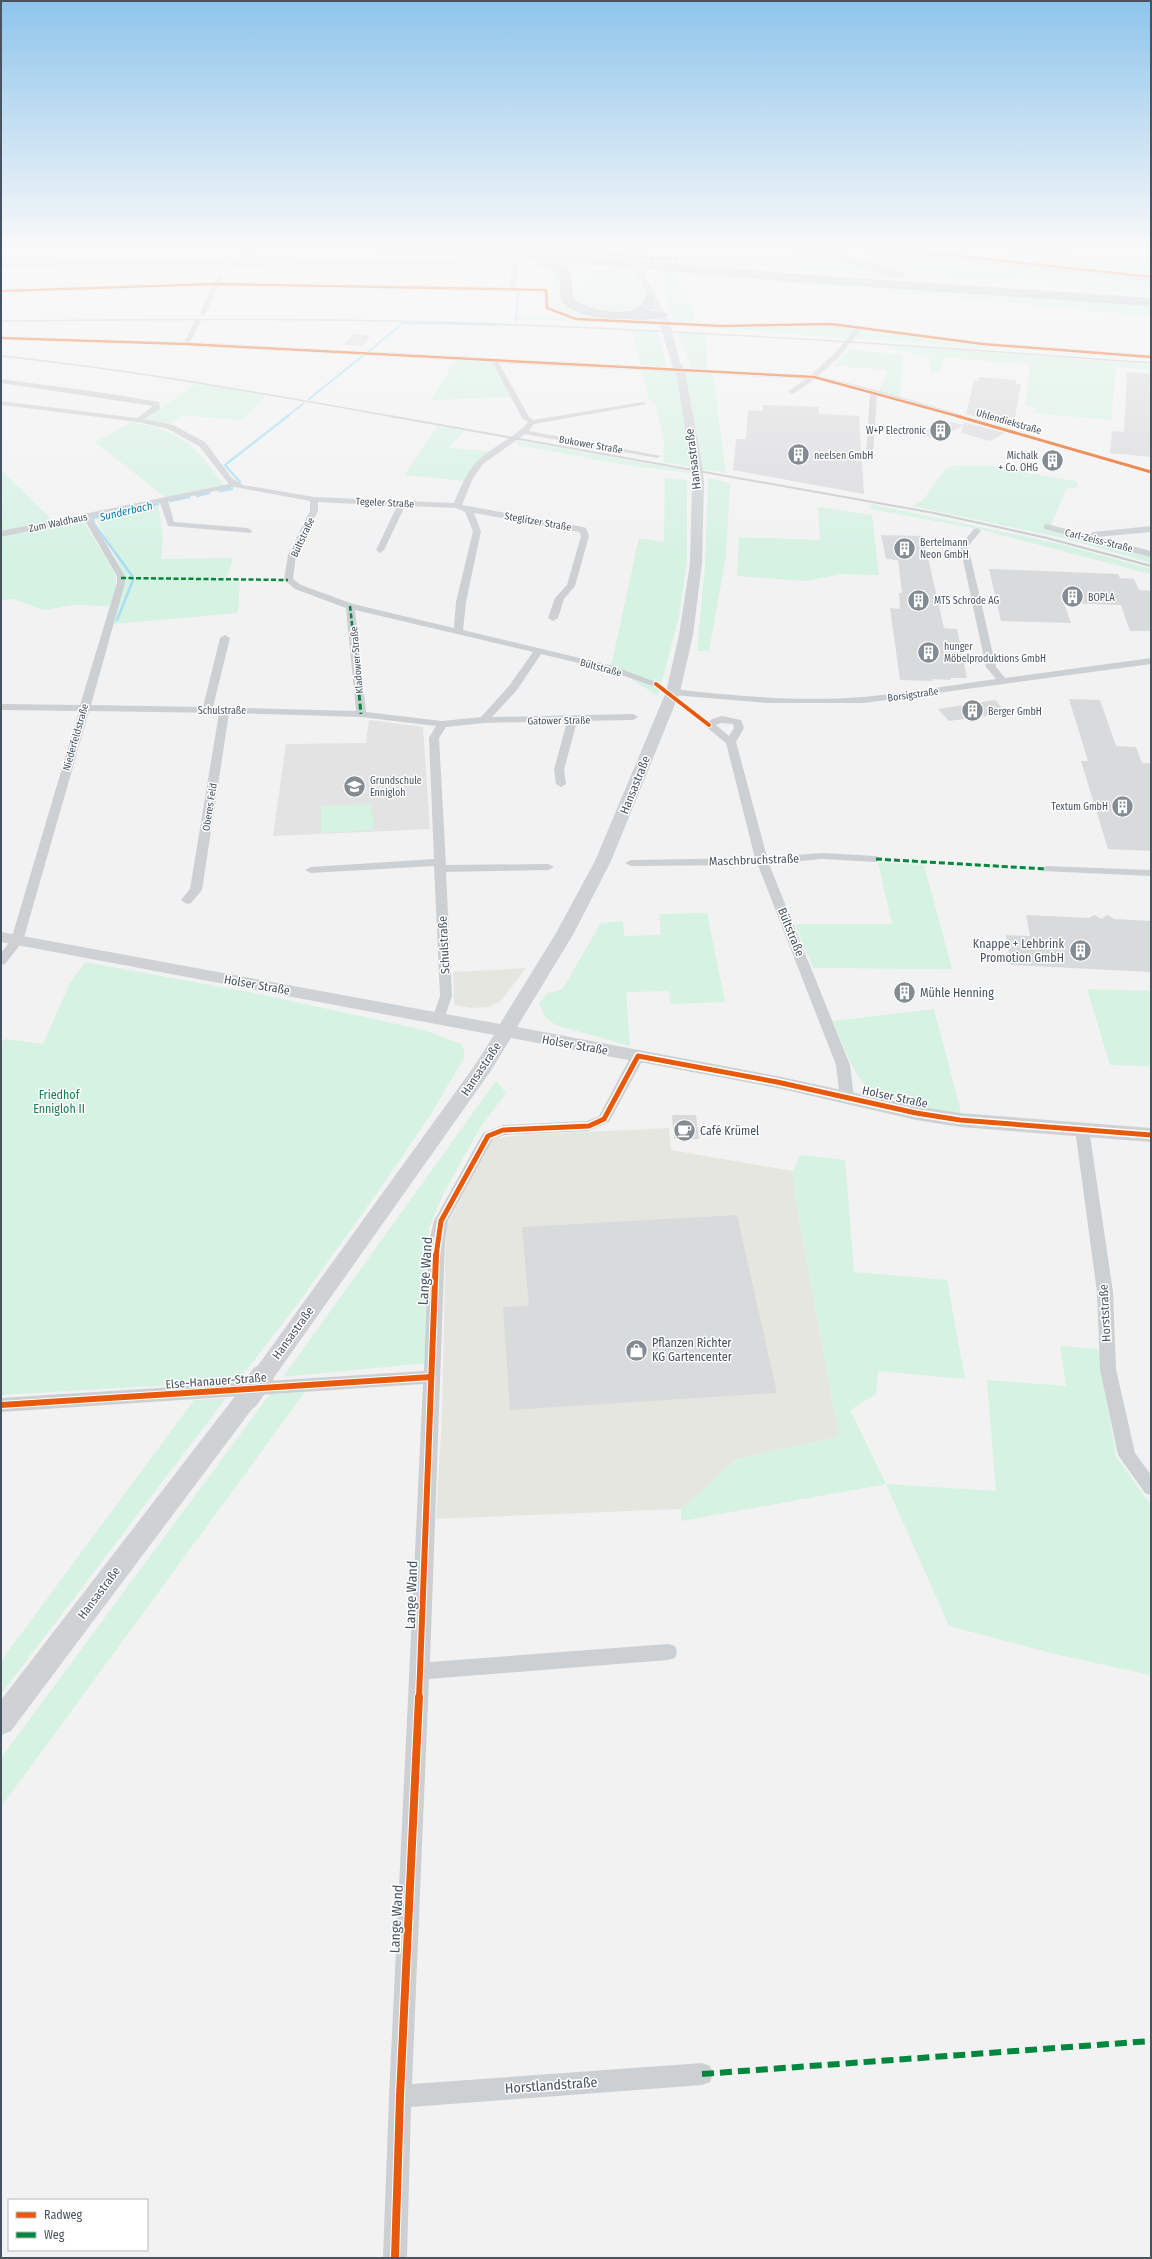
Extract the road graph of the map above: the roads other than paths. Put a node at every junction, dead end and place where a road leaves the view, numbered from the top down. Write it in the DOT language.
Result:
graph roads {
  1 [pos="329,351"];
  2 [pos="673,351"];
  3 [pos="840,351"];
  4 [pos="1079,351"];
  5 [pos="1151,357"];
  6 [pos="494,360"];
  7 [pos="814,377"];
  8 [pos="1,382"];
  9 [pos="793,392"];
  10 [pos="874,392"];
  11 [pos="1,404"];
  12 [pos="643,404"];
  13 [pos="138,420"];
  14 [pos="532,422"];
  15 [pos="524,432"];
  16 [pos="869,455"];
  17 [pos="657,456"];
  18 [pos="1151,472"];
  19 [pos="234,485"];
  20 [pos="314,499"];
  21 [pos="163,500"];
  22 [pos="402,503"];
  23 [pos="457,506"];
  24 [pos="469,510"];
  25 [pos="86,516"];
  26 [pos="1047,528"];
  27 [pos="1151,530"];
  28 [pos="248,531"];
  29 [pos="977,531"];
  30 [pos="1,534"];
  31 [pos="1089,537"];
  32 [pos="380,550"];
  33 [pos="1151,554"];
  34 [pos="350,606"];
  35 [pos="553,618"];
  36 [pos="458,630"];
  37 [pos="225,638"];
  38 [pos="538,652"];
  39 [pos="1151,662"];
  40 [pos="1003,682"];
  41 [pos="656,684"];
  42 [pos="673,692"];
  43 [pos="1,707"];
  44 [pos="84,709"];
  45 [pos="206,710"];
  46 [pos="224,710"];
  47 [pos="361,714"];
  48 [pos="633,717"];
  49 [pos="484,720"];
  50 [pos="572,720"];
  51 [pos="470,722"];
  52 [pos="442,724"];
  53 [pos="731,742"];
  54 [pos="561,784"];
  55 [pos="876,858"];
  56 [pos="762,861"];
  57 [pos="631,864"];
  58 [pos="440,866"];
  59 [pos="548,867"];
  60 [pos="1046,868"];
  61 [pos="311,870"];
  62 [pos="1151,873"];
  63 [pos="187,900"];
  64 [pos="9,939"];
  65 [pos="1,961"];
  66 [pos="438,1019"];
  67 [pos="506,1032"];
  68 [pos="638,1056"];
  69 [pos="847,1098"];
  70 [pos="1082,1129"];
  71 [pos="1151,1135"];
  72 [pos="432,1377"];
  73 [pos="1,1404"];
  74 [pos="1151,1488"];
  75 [pos="668,1652"];
  76 [pos="420,1670"];
  77 [pos="1,1722"];
  78 [pos="702,2074"];
  79 [pos="400,2096"];
  80 [pos="395,2258"];
  1 -- 6 [label="street, Uhlendiekstraße"];
  2 -- 42 [label="main road, Hansastraße, bridge"];
  3 -- 7 [label="street"];
  4 -- 5 [label="street"];
  6 -- 7 [label="street, Uhlendiekstraße"];
  6 -- 14 [label="street"];
  7 -- 9 [label="street"];
  7 -- 10 [label="street, Uhlendiekstraße"];
  8 -- 13 [label="street"];
  10 -- 16 [label="street"];
  10 -- 18 [label="street, Uhlendiekstraße"];
  11 -- 13 [label="street"];
  12 -- 14 [label="street"];
  13 -- 19 [label="street"];
  14 -- 15 [label="street"];
  15 -- 17 [label="street, Bukower Straße"];
  15 -- 23 [label="street"];
  19 -- 20 [label="street, Bültstraße"];
  19 -- 21 [label="street, Zum Waldhaus"];
  20 -- 22 [label="street, Tegeler Straße"];
  20 -- 34 [label="street, Bültstraße"];
  21 -- 25 [label="street, Zum Waldhaus"];
  21 -- 28 [label="street"];
  22 -- 23 [label="street, Tegeler Straße"];
  22 -- 32 [label="street"];
  23 -- 24 [label="street, Tegeler Straße"];
  24 -- 35 [label="street, Steglitzer Straße"];
  24 -- 36 [label="street"];
  25 -- 30 [label="street, Zum Waldhaus"];
  25 -- 44 [label="street, Niederfeldstraße"];
  26 -- 31 [label="street, Carl-Zeiss-Straße"];
  27 -- 31 [label="street"];
  29 -- 40 [label="street"];
  31 -- 33 [label="street, Carl-Zeiss-Straße"];
  34 -- 36 [label="street, Bültstraße"];
  34 -- 47 [label="street, Kladower Straße"];
  36 -- 38 [label="street, Bültstraße"];
  37 -- 45 [label="street"];
  38 -- 41 [label="street, Bültstraße"];
  38 -- 49 [label="street"];
  39 -- 40 [label="street, Borsigstraße"];
  40 -- 42 [label="street, Borsigstraße"];
  42 -- 67 [label="main road, Hansastraße"];
  43 -- 44 [label="street, Schulstraße"];
  44 -- 45 [label="street, Schulstraße"];
  44 -- 64 [label="street, Niederfeldstraße"];
  45 -- 46 [label="street, Schulstraße"];
  46 -- 47 [label="street, Schulstraße"];
  46 -- 63 [label="street, Oberes Feld"];
  47 -- 52 [label="street, Schulstraße"];
  48 -- 50 [label="street, Gatower Straße"];
  49 -- 50 [label="street, Gatower Straße"];
  49 -- 51 [label="street, Gatower Straße"];
  50 -- 54 [label="street"];
  51 -- 52 [label="street, Schulstraße"];
  52 -- 58 [label="street, Schulstraße"];
  53 -- 56 [label="street, Bültstraße"];
  55 -- 56 [label="street, Maschbruchstraße"];
  56 -- 57 [label="street, Maschbruchstraße"];
  56 -- 69 [label="street, Bültstraße"];
  58 -- 59 [label="street"];
  58 -- 61 [label="street"];
  58 -- 66 [label="street, Schulstraße"];
  60 -- 62 [label="street"];
  64 -- 65 [label="street, Niederfeldstraße"];
  64 -- 66 [label="main road, Holser Straße"];
  66 -- 67 [label="main road, Holser Straße"];
  67 -- 68 [label="main road, Holser Straße"];
  67 -- 77 [label="main road, Hansastraße, bridge"];
  68 -- 69 [label="main road, Holser Straße"];
  68 -- 72 [label="street, Lange Wand"];
  69 -- 70 [label="main road, Holser Straße"];
  70 -- 71 [label="main road, Holser Straße"];
  70 -- 74 [label="street, Horststraße"];
  72 -- 73 [label="street, Else-Hanauer-Straße"];
  72 -- 76 [label="street, Lange Wand"];
  75 -- 76 [label="street"];
  76 -- 79 [label="street, Lange Wand"];
  78 -- 79 [label="street, Horstlandstraße"];
  79 -- 80 [label="street, Lange Wand"];
}
